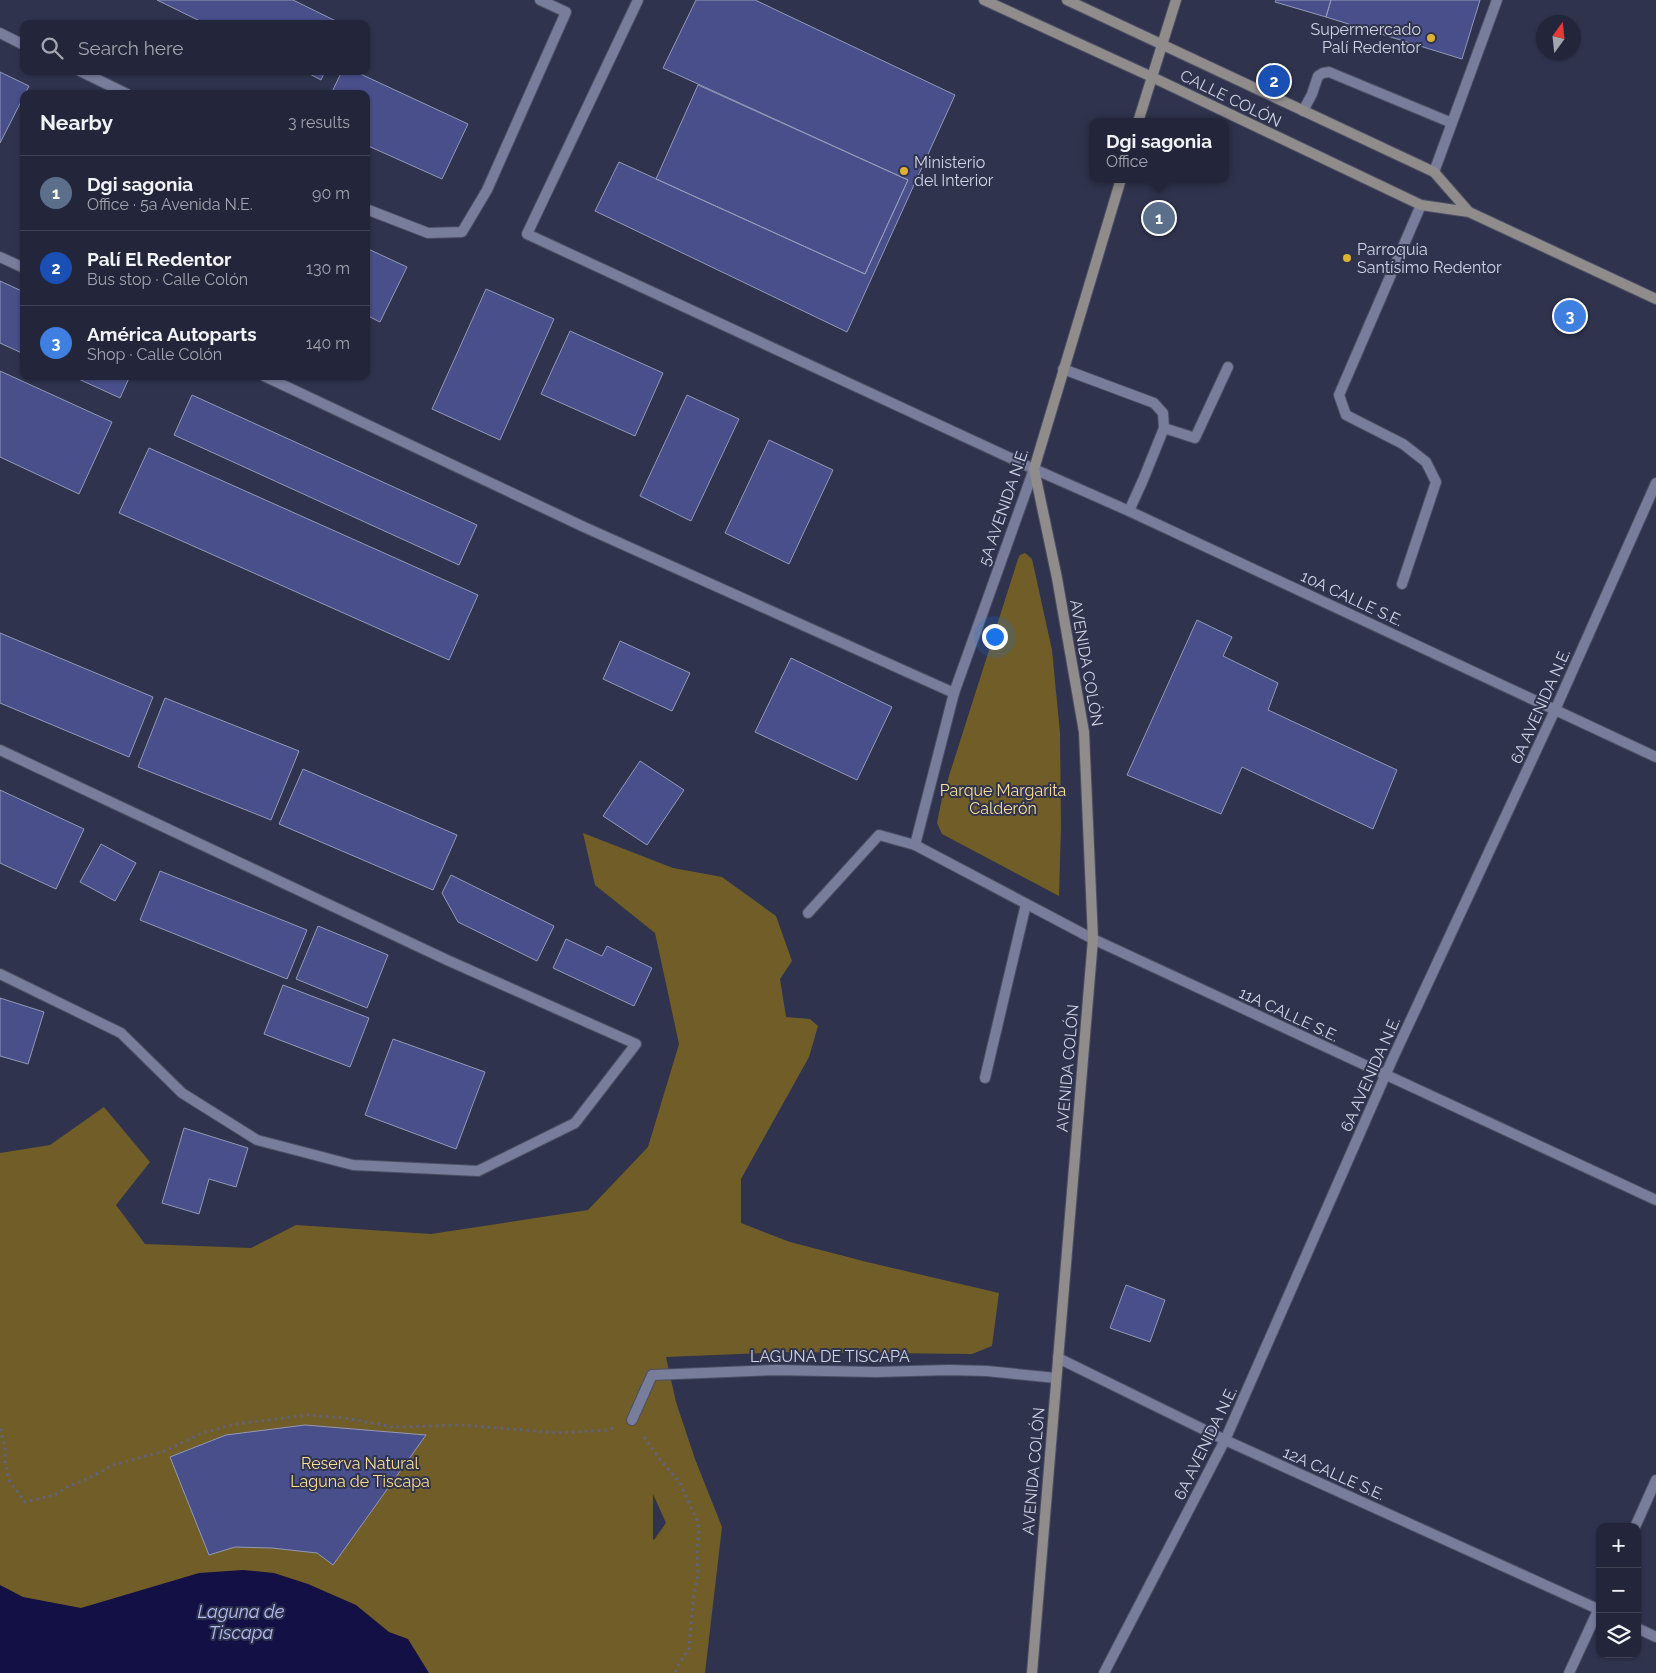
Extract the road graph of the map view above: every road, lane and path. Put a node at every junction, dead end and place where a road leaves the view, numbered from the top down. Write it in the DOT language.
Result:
graph roads {
  1 [pos="540,0"];
  2 [pos="638,0"];
  3 [pos="984,0"];
  4 [pos="1067,0"];
  5 [pos="1176,0"];
  6 [pos="1497,0"];
  7 [pos="0,33"];
  8 [pos="20,43"];
  9 [pos="1161,44"];
  10 [pos="88,75"];
  11 [pos="1152,77"];
  12 [pos="119,90"];
  13 [pos="1303,110"];
  14 [pos="1139,118"];
  15 [pos="1452,123"];
  16 [pos="1434,172"];
  17 [pos="1120,183"];
  18 [pos="1421,205"];
  19 [pos="370,211"];
  20 [pos="1469,212"];
  21 [pos="0,257"];
  22 [pos="20,266"];
  23 [pos="1656,299"];
  24 [pos="1228,367"];
  25 [pos="1063,369"];
  26 [pos="272,380"];
  27 [pos="1164,428"];
  28 [pos="1034,469"];
  29 [pos="1656,483"];
  30 [pos="1129,511"];
  31 [pos="1402,584"];
  32 [pos="954,693"];
  33 [pos="1555,710"];
  34 [pos="0,750"];
  35 [pos="1656,757"];
  36 [pos="915,845"];
  37 [pos="1026,904"];
  38 [pos="808,913"];
  39 [pos="1093,939"];
  40 [pos="0,974"];
  41 [pos="1385,1076"];
  42 [pos="985,1078"];
  43 [pos="1656,1200"];
  44 [pos="1058,1358"];
  45 [pos="1056,1378"];
  46 [pos="632,1420"];
  47 [pos="0,1430"];
  48 [pos="1225,1440"];
  49 [pos="1656,1480"];
  50 [pos="1637,1523"];
  51 [pos="1596,1607"];
  52 [pos="1597,1613"];
  53 [pos="1641,1630"];
  54 [pos="1656,1637"];
  55 [pos="675,1673"];
  56 [pos="1032,1673"];
  57 [pos="1104,1673"];
  58 [pos="1569,1673"];
  1 -- 19 [label="street"];
  2 -- 28 [label="street, 10A CALLE S.E."];
  3 -- 11 [label="main road, CALLE COLÓN"];
  4 -- 9 [label="main road, CALLE COLÓN"];
  5 -- 9 [label="main road"];
  6 -- 15 [label="street"];
  7 -- 8 [label="street"];
  9 -- 11 [label="main road"];
  9 -- 13 [label="main road, CALLE COLÓN"];
  10 -- 12 [label="street"];
  11 -- 14 [label="main road"];
  11 -- 18 [label="main road, CALLE COLÓN"];
  13 -- 15 [label="street"];
  13 -- 16 [label="main road, CALLE COLÓN"];
  15 -- 16 [label="street"];
  16 -- 20 [label="main road, CALLE COLÓN"];
  17 -- 25 [label="main road, 5A AVENIDA N.E."];
  18 -- 20 [label="main road, CALLE COLÓN"];
  18 -- 31 [label="street"];
  20 -- 23 [label="main road, CALLE COLÓN"];
  21 -- 22 [label="street"];
  24 -- 27 [label="street"];
  25 -- 27 [label="street"];
  25 -- 28 [label="main road, 5A AVENIDA N.E."];
  26 -- 32 [label="street"];
  27 -- 30 [label="street"];
  28 -- 30 [label="street, 10A CALLE S.E."];
  28 -- 32 [label="street, 5A AVENIDA N.E."];
  28 -- 39 [label="main road, AVENIDA COLÓN"];
  29 -- 33 [label="street, 6A AVENIDA N.E."];
  30 -- 33 [label="street, 10A CALLE S.E."];
  32 -- 36 [label="street, 5A AVENIDA N.E."];
  33 -- 35 [label="street, 10A CALLE S.E."];
  33 -- 41 [label="street, 6A AVENIDA N.E."];
  34 -- 40 [label="street"];
  36 -- 37 [label="street, 11A CALLE S.E."];
  36 -- 38 [label="street, 11A CALLE S.E."];
  37 -- 39 [label="street, 11A CALLE S.E."];
  37 -- 42 [label="street"];
  39 -- 41 [label="street, 11A CALLE S.E."];
  39 -- 44 [label="main road, AVENIDA COLÓN"];
  41 -- 43 [label="street, 11A CALLE S.E."];
  41 -- 48 [label="street, 6A AVENIDA N.E."];
  44 -- 45 [label="main road, AVENIDA COLÓN"];
  44 -- 48 [label="street, 12A CALLE S.E."];
  45 -- 46 [label="street, LAGUNA DE TISCAPA"];
  45 -- 56 [label="main road, AVENIDA COLÓN"];
  46 -- 47 [label="path"];
  46 -- 55 [label="path"];
  48 -- 51 [label="street, 12A CALLE S.E."];
  48 -- 57 [label="street, 6A AVENIDA N.E."];
  49 -- 50 [label="street"];
  52 -- 58 [label="street"];
  53 -- 54 [label="street"];
}
